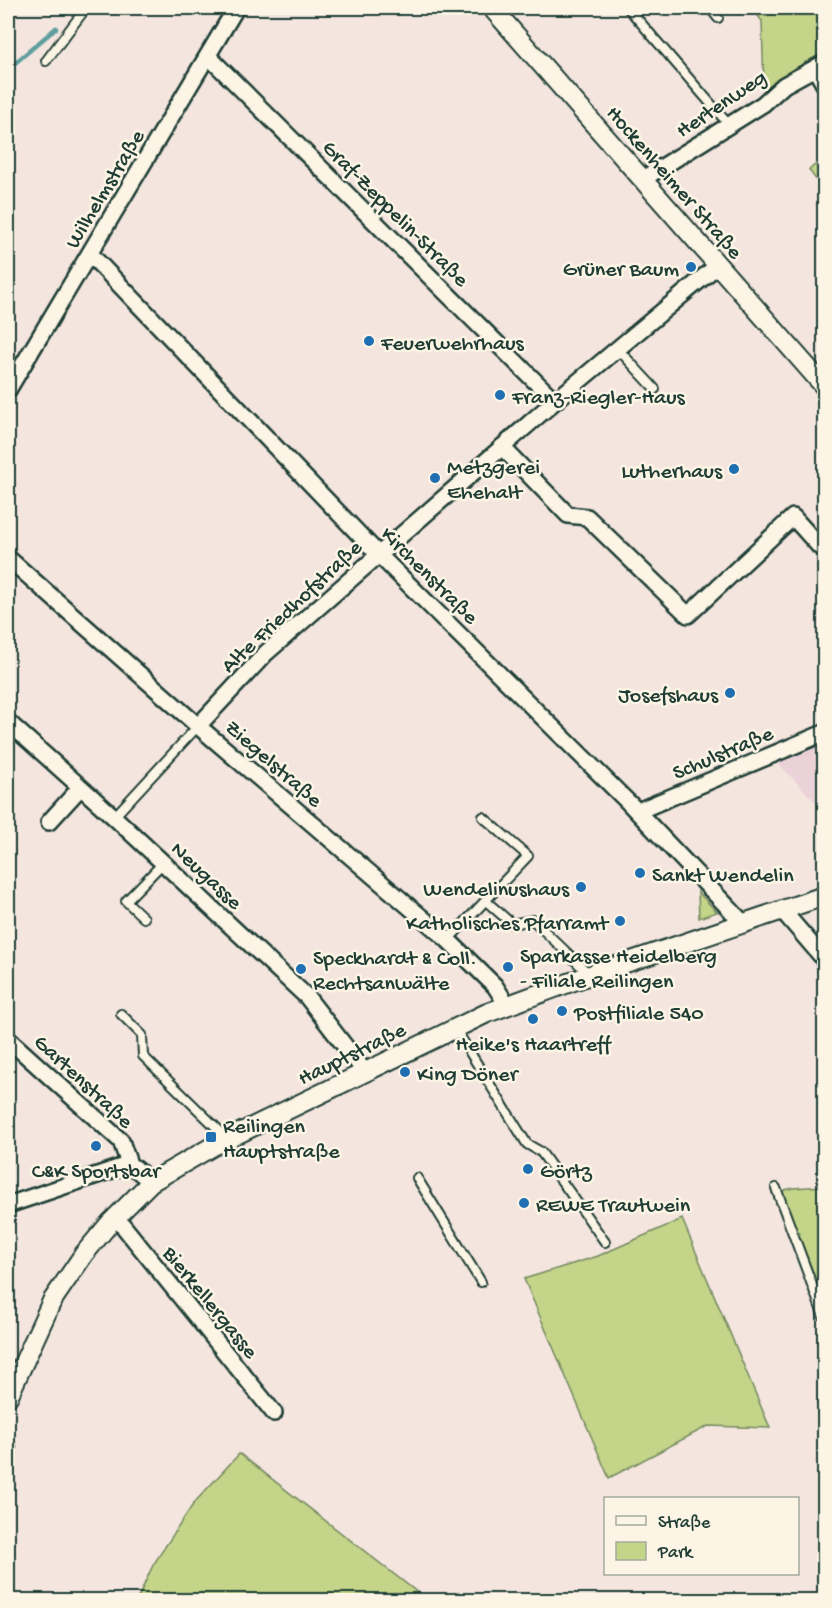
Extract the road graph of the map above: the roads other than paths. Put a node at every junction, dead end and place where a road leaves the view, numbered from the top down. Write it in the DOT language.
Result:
graph roads {
  1 [pos="86,8"];
  2 [pos="492,8"];
  3 [pos="628,8"];
  4 [pos="710,8"];
  5 [pos="231,9"];
  6 [pos="718,18"];
  7 [pos="208,56"];
  8 [pos="46,61"];
  9 [pos="820,66"];
  10 [pos="825,84"];
  11 [pos="730,126"];
  12 [pos="643,179"];
  13 [pos="90,254"];
  14 [pos="718,265"];
  15 [pos="618,349"];
  16 [pos="825,386"];
  17 [pos="655,389"];
  18 [pos="8,390"];
  19 [pos="555,401"];
  20 [pos="502,447"];
  21 [pos="823,547"];
  22 [pos="378,554"];
  23 [pos="8,558"];
  24 [pos="8,722"];
  25 [pos="198,726"];
  26 [pos="825,733"];
  27 [pos="80,789"];
  28 [pos="638,811"];
  29 [pos="114,817"];
  30 [pos="483,817"];
  31 [pos="49,822"];
  32 [pos="163,862"];
  33 [pos="825,896"];
  34 [pos="486,901"];
  35 [pos="782,910"];
  36 [pos="144,918"];
  37 [pos="743,923"];
  38 [pos="448,940"];
  39 [pos="825,959"];
  40 [pos="590,975"];
  41 [pos="507,1005"];
  42 [pos="122,1014"];
  43 [pos="455,1028"];
  44 [pos="8,1039"];
  45 [pos="365,1072"];
  46 [pos="228,1138"];
  47 [pos="130,1167"];
  48 [pos="417,1178"];
  49 [pos="151,1182"];
  50 [pos="776,1188"];
  51 [pos="8,1205"];
  52 [pos="116,1216"];
  53 [pos="604,1242"];
  54 [pos="481,1282"];
  55 [pos="825,1317"];
  56 [pos="8,1397"];
  57 [pos="274,1413"];
  58 [pos="8,1445"];
  59 [pos="8,1454"];
  1 -- 8 [label="lane"];
  2 -- 12 [label="street, Hockenheimer Straße"];
  3 -- 11 [label="lane"];
  4 -- 6 [label="lane"];
  5 -- 7 [label="street, Wilhelmstraße"];
  7 -- 13 [label="street, Wilhelmstraße"];
  7 -- 19 [label="street, Graf-Zeppelin-Straße"];
  9 -- 10 [label="street"];
  9 -- 11 [label="street, Hertenweg"];
  11 -- 12 [label="street, Hertenweg"];
  12 -- 14 [label="street, Hockenheimer Straße"];
  13 -- 18 [label="street, Wilhelmstraße"];
  13 -- 22 [label="street, Kirchenstraße"];
  14 -- 15 [label="street, Alte Friedhofstraße"];
  14 -- 16 [label="street, Hockenheimer Straße"];
  15 -- 17 [label="lane"];
  15 -- 19 [label="street, Alte Friedhofstraße"];
  19 -- 20 [label="street, Alte Friedhofstraße"];
  20 -- 21 [label="street"];
  20 -- 22 [label="street, Alte Friedhofstraße"];
  22 -- 25 [label="street, Alte Friedhofstraße"];
  22 -- 28 [label="street, Kirchenstraße"];
  23 -- 25 [label="street, Ziegelstraße"];
  24 -- 27 [label="street, Neugasse"];
  25 -- 29 [label="lane"];
  25 -- 38 [label="street, Ziegelstraße"];
  26 -- 28 [label="street, Schulstraße"];
  27 -- 29 [label="street, Neugasse"];
  27 -- 31 [label="street"];
  28 -- 37 [label="street, Kirchenstraße"];
  29 -- 32 [label="street, Neugasse"];
  30 -- 34 [label="lane"];
  32 -- 36 [label="lane"];
  32 -- 45 [label="street, Neugasse"];
  33 -- 35 [label="street, Hauptstraße"];
  34 -- 38 [label="lane"];
  34 -- 40 [label="lane"];
  35 -- 37 [label="street, Hauptstraße"];
  35 -- 39 [label="street"];
  37 -- 40 [label="street, Hauptstraße"];
  38 -- 41 [label="street, Ziegelstraße"];
  40 -- 41 [label="street, Hauptstraße"];
  41 -- 43 [label="street, Hauptstraße"];
  42 -- 46 [label="lane"];
  43 -- 45 [label="street, Hauptstraße"];
  43 -- 53 [label="lane"];
  44 -- 47 [label="street, Gartenstraße"];
  45 -- 46 [label="street, Hauptstraße"];
  46 -- 49 [label="street, Hauptstraße"];
  47 -- 49 [label="street"];
  47 -- 51 [label="street"];
  48 -- 54 [label="lane"];
  49 -- 52 [label="street, Hauptstraße"];
  50 -- 55 [label="lane"];
  52 -- 56 [label="street, Hauptstraße"];
  52 -- 57 [label="street, Bierkellergasse"];
  58 -- 59 [label="lane"];
}
